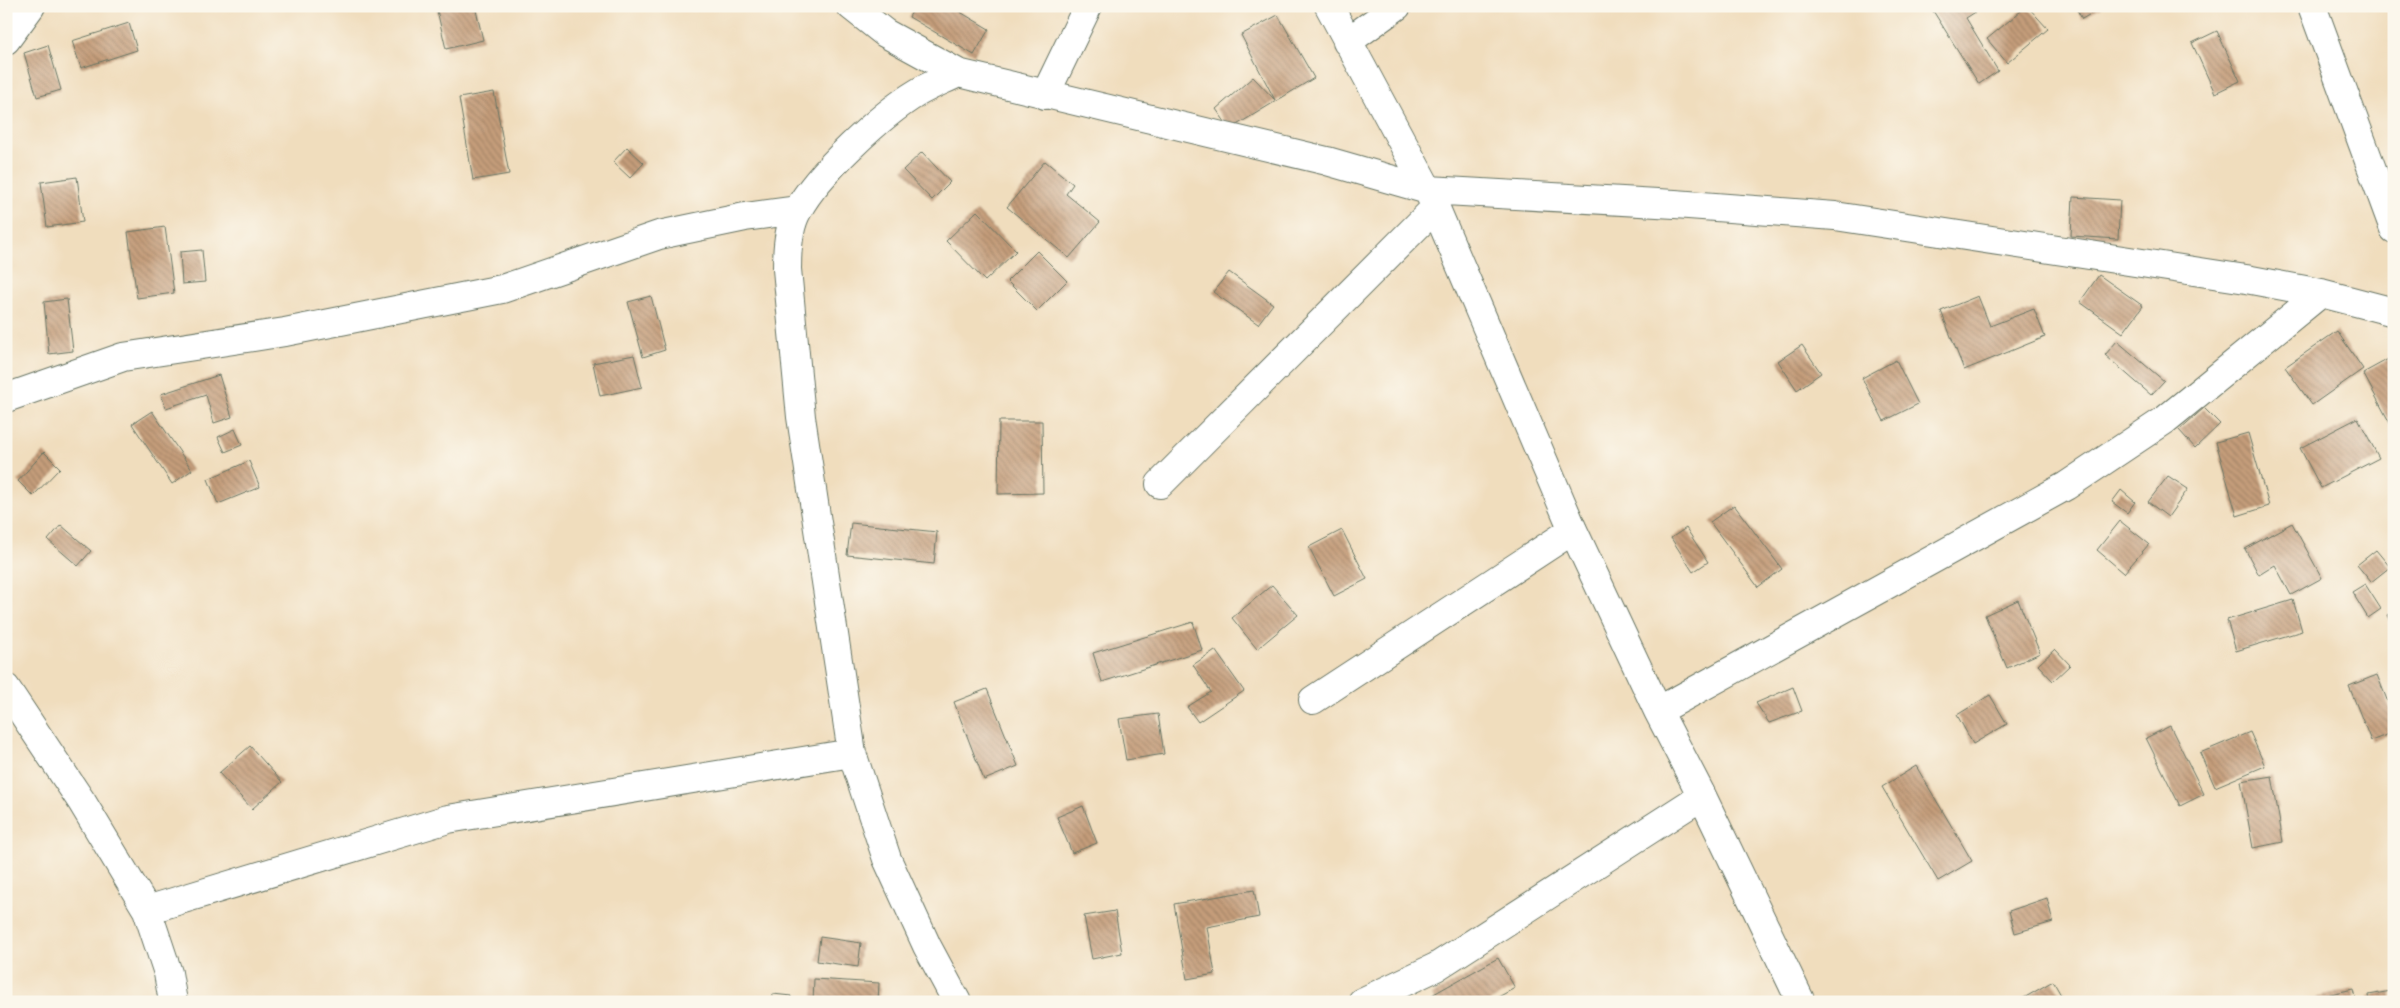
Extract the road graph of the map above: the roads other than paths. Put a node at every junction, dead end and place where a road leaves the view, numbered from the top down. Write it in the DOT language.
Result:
graph roads {
  1 [pos="31,6"];
  2 [pos="851,6"];
  3 [pos="1088,6"];
  4 [pos="1329,6"];
  5 [pos="1397,6"];
  6 [pos="2312,6"];
  7 [pos="6,40"];
  8 [pos="1347,42"];
  9 [pos="958,73"];
  10 [pos="1045,95"];
  11 [pos="1432,199"];
  12 [pos="797,210"];
  13 [pos="2394,229"];
  14 [pos="2321,293"];
  15 [pos="2394,312"];
  16 [pos="6,398"];
  17 [pos="1160,484"];
  18 [pos="1574,530"];
  19 [pos="6,688"];
  20 [pos="1313,700"];
  21 [pos="1658,711"];
  22 [pos="852,753"];
  23 [pos="1702,796"];
  24 [pos="147,910"];
  25 [pos="173,1002"];
  26 [pos="957,1002"];
  27 [pos="1362,1002"];
  28 [pos="1802,1002"];
  1 -- 7 [label="street"];
  2 -- 9 [label="street"];
  3 -- 10 [label="street"];
  4 -- 8 [label="street"];
  5 -- 8 [label="street"];
  6 -- 13 [label="street"];
  8 -- 11 [label="street"];
  9 -- 10 [label="street"];
  9 -- 12 [label="street"];
  10 -- 11 [label="street"];
  11 -- 14 [label="street"];
  11 -- 17 [label="street"];
  11 -- 18 [label="street"];
  12 -- 16 [label="street"];
  12 -- 22 [label="street"];
  14 -- 15 [label="street"];
  14 -- 21 [label="street"];
  18 -- 20 [label="street"];
  18 -- 21 [label="street"];
  19 -- 24 [label="street"];
  21 -- 23 [label="street"];
  22 -- 24 [label="street"];
  22 -- 26 [label="street"];
  23 -- 27 [label="street"];
  23 -- 28 [label="street"];
  24 -- 25 [label="street"];
}
